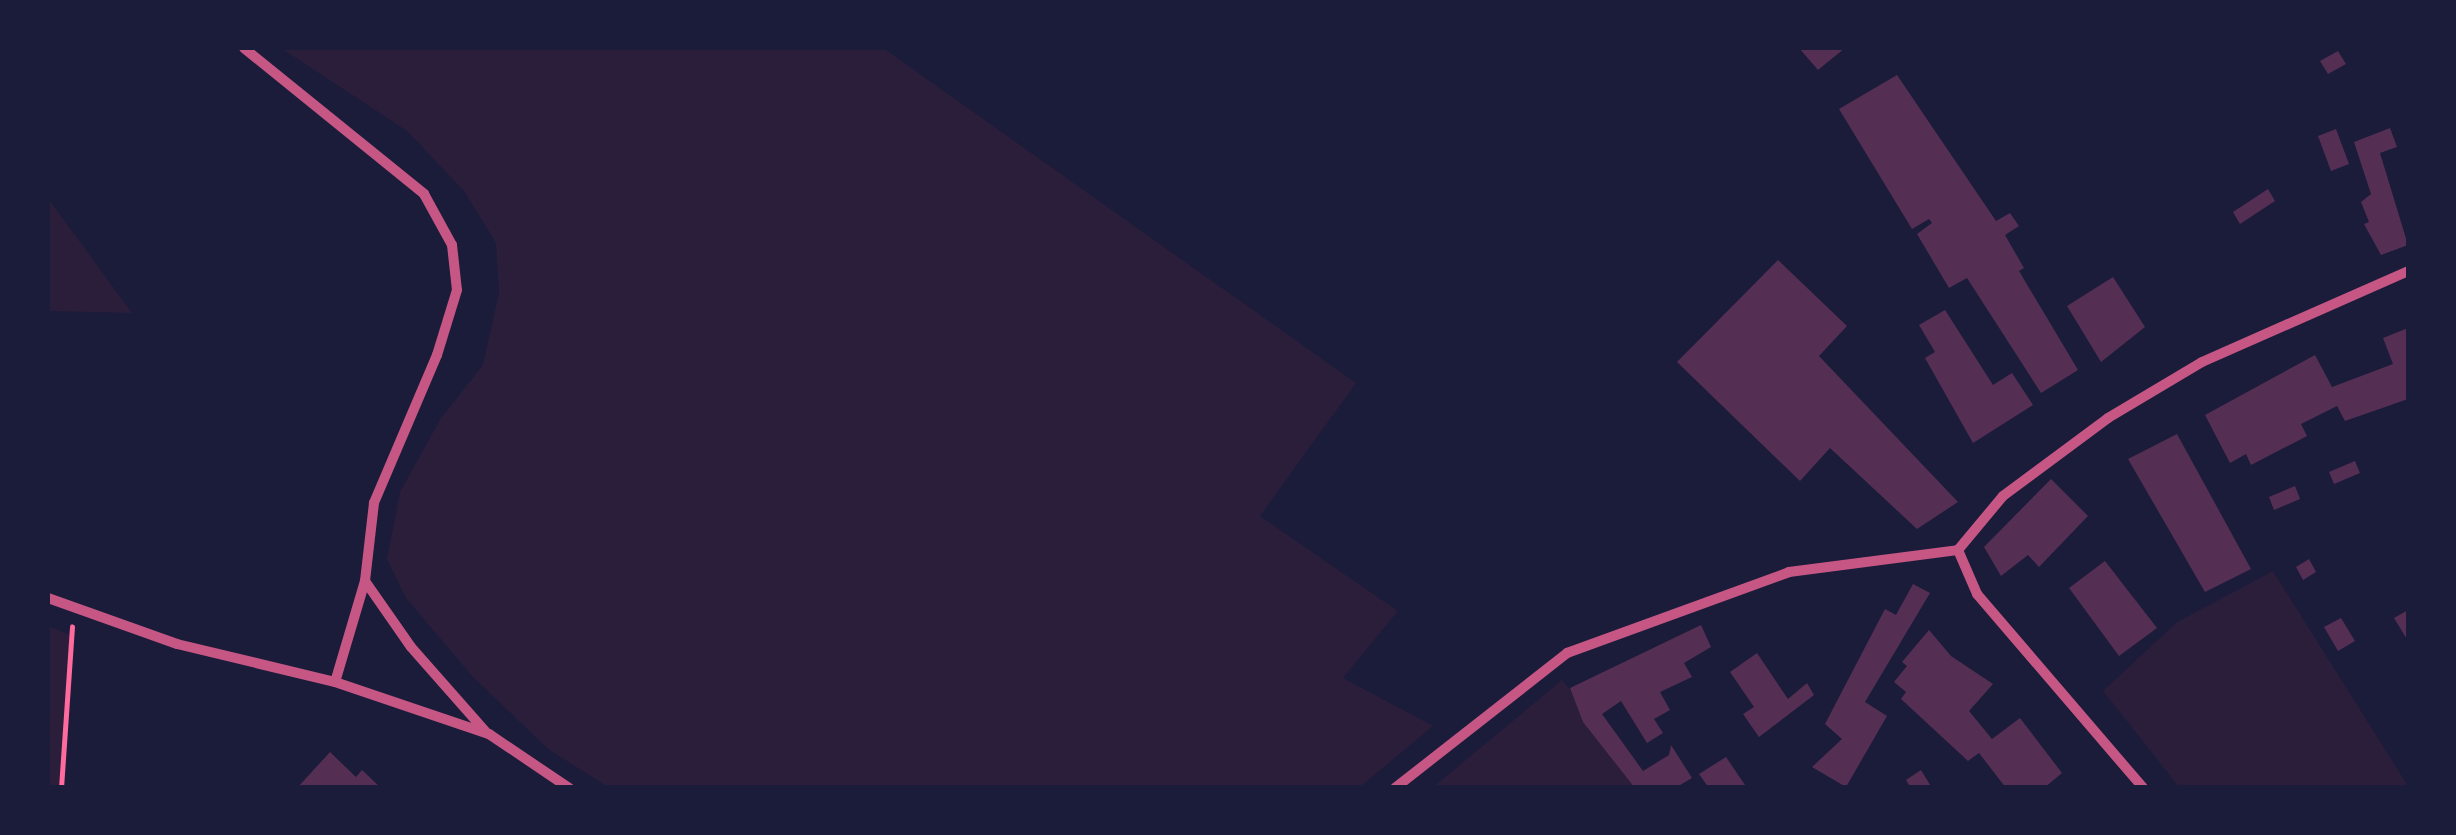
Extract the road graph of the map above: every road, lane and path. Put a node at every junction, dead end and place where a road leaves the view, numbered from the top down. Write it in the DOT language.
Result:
graph roads {
  1 [pos="244,48"];
  2 [pos="2408,272"];
  3 [pos="1958,550"];
  4 [pos="364,581"];
  5 [pos="48,598"];
  6 [pos="75,608"];
  7 [pos="336,682"];
  8 [pos="488,734"];
  9 [pos="61,788"];
  10 [pos="570,788"];
  11 [pos="1394,788"];
  12 [pos="2143,788"];
  1 -- 4 [label="street"];
  2 -- 3 [label="street"];
  3 -- 11 [label="street"];
  3 -- 12 [label="street"];
  4 -- 7 [label="street"];
  4 -- 8 [label="street"];
  5 -- 6 [label="street"];
  6 -- 7 [label="street"];
  6 -- 9 [label="path"];
  7 -- 8 [label="street"];
  8 -- 10 [label="street"];
}
